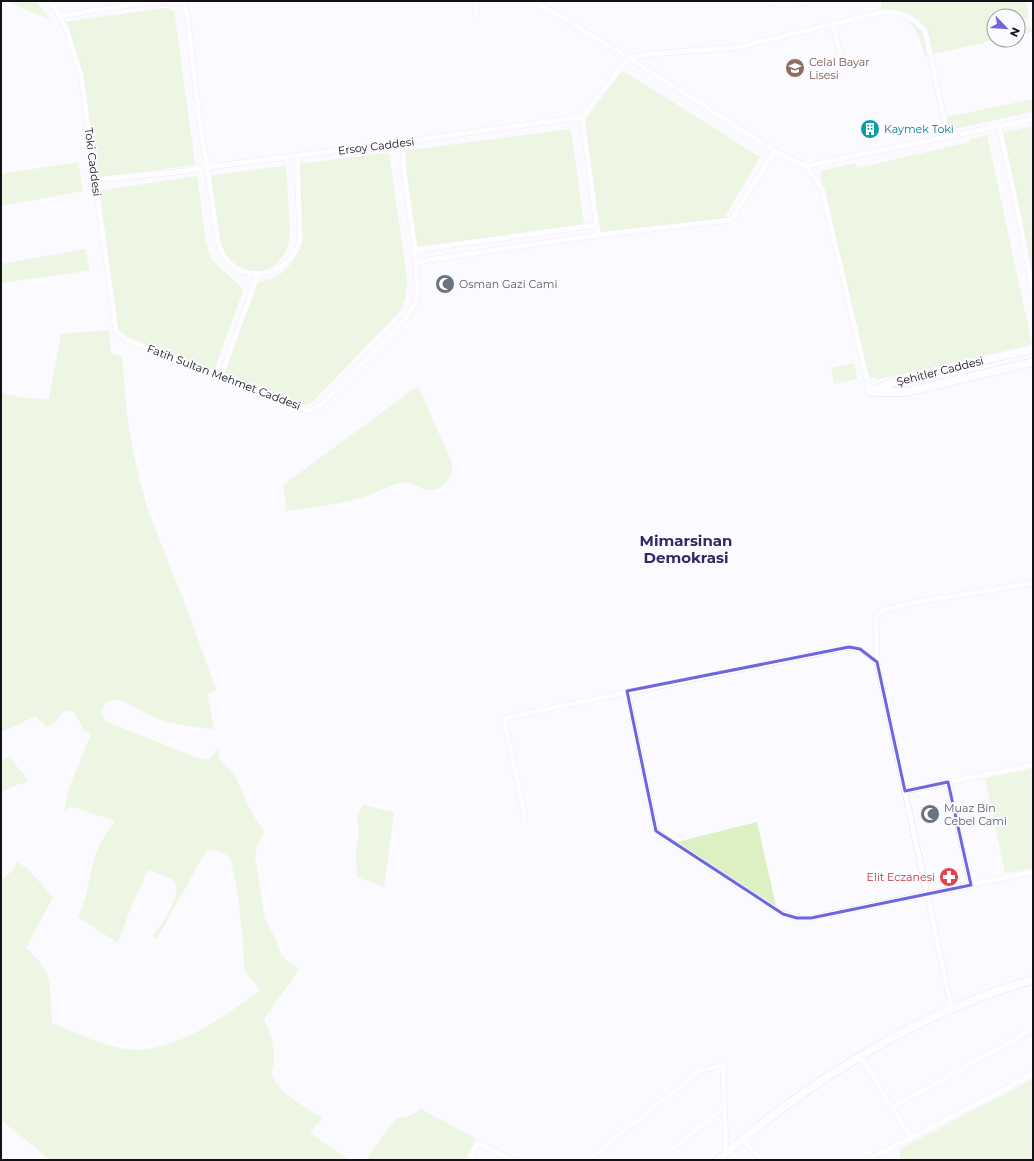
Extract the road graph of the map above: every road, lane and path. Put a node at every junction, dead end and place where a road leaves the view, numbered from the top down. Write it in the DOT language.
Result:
graph roads {
  1 [pos="48,1"];
  2 [pos="475,1"];
  3 [pos="535,1"];
  4 [pos="770,1"];
  5 [pos="809,1"];
  6 [pos="59,16"];
  7 [pos="477,18"];
  8 [pos="833,24"];
  9 [pos="629,58"];
  10 [pos="844,72"];
  11 [pos="582,117"];
  12 [pos="1033,119"];
  13 [pos="999,126"];
  14 [pos="948,136"];
  15 [pos="403,142"];
  16 [pos="775,151"];
  17 [pos="298,156"];
  18 [pos="806,166"];
  19 [pos="208,167"];
  20 [pos="95,180"];
  21 [pos="597,224"];
  22 [pos="598,235"];
  23 [pos="414,250"];
  24 [pos="415,262"];
  25 [pos="258,274"];
  26 [pos="1033,293"];
  27 [pos="116,331"];
  28 [pos="1033,349"];
  29 [pos="1033,362"];
  30 [pos="221,376"];
  31 [pos="870,392"];
  32 [pos="1033,583"];
  33 [pos="877,662"];
  34 [pos="627,692"];
  35 [pos="1033,765"];
  36 [pos="948,782"];
  37 [pos="905,791"];
  38 [pos="525,818"];
  39 [pos="1033,872"];
  40 [pos="970,885"];
  41 [pos="927,894"];
  42 [pos="1033,982"];
  43 [pos="952,1010"];
  44 [pos="1033,1029"];
  45 [pos="861,1057"];
  46 [pos="1033,1074"];
  47 [pos="893,1107"];
  48 [pos="724,1108"];
  49 [pos="911,1138"];
  50 [pos="742,1140"];
  51 [pos="726,1154"];
  52 [pos="470,1160"];
  53 [pos="513,1160"];
  54 [pos="588,1160"];
  55 [pos="659,1160"];
  56 [pos="718,1160"];
  57 [pos="762,1160"];
  58 [pos="866,1160"];
  1 -- 6 [label="street, Toki Caddesi"];
  2 -- 7 [label="street"];
  3 -- 9 [label="street"];
  4 -- 5 [label="street"];
  6 -- 19 [label="street"];
  6 -- 20 [label="street, Toki Caddesi"];
  8 -- 9 [label="street"];
  8 -- 10 [label="street"];
  8 -- 14 [label="street"];
  9 -- 11 [label="street"];
  9 -- 16 [label="street"];
  11 -- 15 [label="street, Ersoy Caddesi"];
  11 -- 21 [label="street"];
  12 -- 13 [label="street"];
  13 -- 14 [label="street"];
  13 -- 26 [label="street"];
  14 -- 18 [label="street"];
  15 -- 17 [label="street, Ersoy Caddesi"];
  15 -- 23 [label="street, Fatih Sultan Mehmet Caddesi"];
  16 -- 18 [label="street"];
  16 -- 22 [label="street"];
  17 -- 19 [label="street, Ersoy Caddesi"];
  17 -- 25 [label="street"];
  18 -- 31 [label="street"];
  19 -- 20 [label="street, Ersoy Caddesi"];
  19 -- 25 [label="street"];
  20 -- 27 [label="street, Toki Caddesi"];
  21 -- 22 [label="street"];
  21 -- 23 [label="street"];
  22 -- 24 [label="street"];
  23 -- 24 [label="street, Fatih Sultan Mehmet Caddesi"];
  24 -- 30 [label="street, Fatih Sultan Mehmet Caddesi"];
  25 -- 30 [label="street"];
  27 -- 30 [label="street, Fatih Sultan Mehmet Caddesi"];
  28 -- 31 [label="street, Şehitler Caddesi"];
  29 -- 31 [label="street, Şehitler Caddesi"];
  32 -- 33 [label="street"];
  33 -- 34 [label="street"];
  33 -- 37 [label="street"];
  34 -- 38 [label="street"];
  34 -- 41 [label="street"];
  35 -- 36 [label="street"];
  36 -- 37 [label="street"];
  36 -- 40 [label="street"];
  37 -- 41 [label="street"];
  39 -- 40 [label="street"];
  40 -- 41 [label="street"];
  41 -- 43 [label="street"];
  42 -- 43 [label="street"];
  43 -- 45 [label="street"];
  44 -- 47 [label="street"];
  45 -- 47 [label="street"];
  45 -- 50 [label="street"];
  46 -- 49 [label="street"];
  47 -- 49 [label="street"];
  48 -- 51 [label="street"];
  48 -- 54 [label="street"];
  48 -- 55 [label="street"];
  49 -- 58 [label="street"];
  50 -- 51 [label="street"];
  50 -- 57 [label="street"];
  51 -- 56 [label="street"];
  52 -- 53 [label="street"];
}
